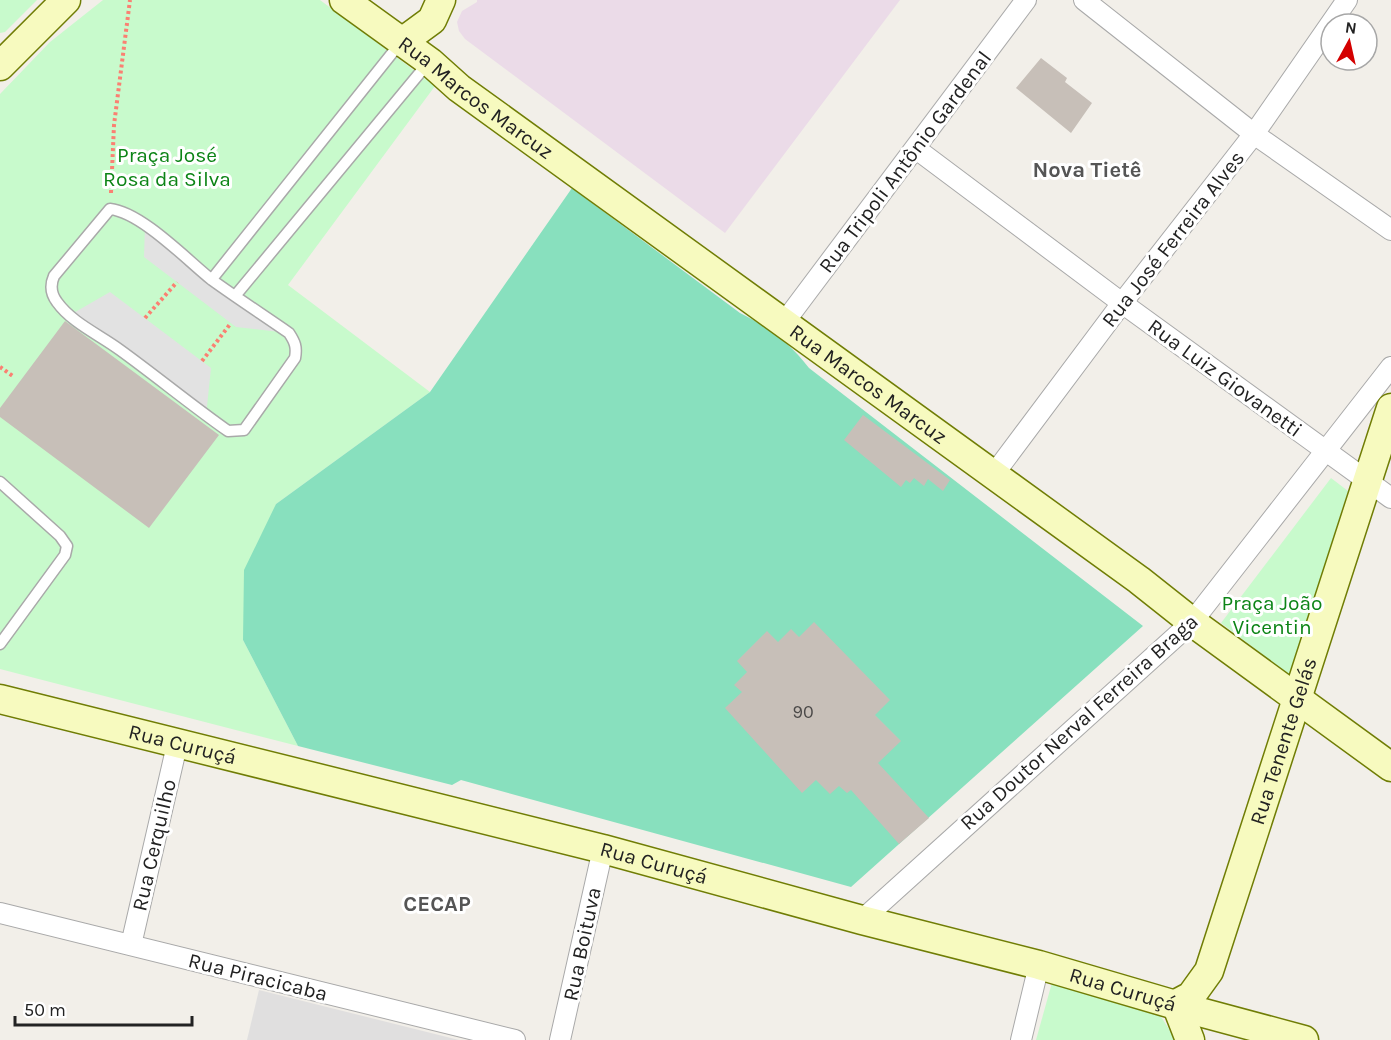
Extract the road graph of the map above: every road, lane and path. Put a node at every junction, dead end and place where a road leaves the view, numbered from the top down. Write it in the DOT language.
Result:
graph roads {
  1 [pos="66,0"];
  2 [pos="130,0"];
  3 [pos="344,0"];
  4 [pos="1026,0"];
  5 [pos="1084,0"];
  6 [pos="1347,0"];
  7 [pos="436,10"];
  8 [pos="402,42"];
  9 [pos="2,61"];
  10 [pos="430,62"];
  11 [pos="1254,134"];
  12 [pos="915,148"];
  13 [pos="110,209"];
  14 [pos="1391,230"];
  15 [pos="212,279"];
  16 [pos="177,282"];
  17 [pos="235,296"];
  18 [pos="1122,303"];
  19 [pos="145,318"];
  20 [pos="231,323"];
  21 [pos="783,324"];
  22 [pos="202,361"];
  23 [pos="0,367"];
  24 [pos="1391,367"];
  25 [pos="14,377"];
  26 [pos="1391,408"];
  27 [pos="1325,451"];
  28 [pos="994,474"];
  29 [pos="0,482"];
  30 [pos="1368,482"];
  31 [pos="1391,498"];
  32 [pos="1192,622"];
  33 [pos="0,644"];
  34 [pos="1297,698"];
  35 [pos="0,699"];
  36 [pos="177,744"];
  37 [pos="1391,767"];
  38 [pos="603,849"];
  39 [pos="0,913"];
  40 [pos="862,920"];
  41 [pos="131,945"];
  42 [pos="1040,965"];
  43 [pos="1209,971"];
  44 [pos="1176,1004"];
  45 [pos="1227,1029"];
  46 [pos="1187,1036"];
  47 [pos="515,1040"];
  48 [pos="561,1040"];
  49 [pos="1021,1040"];
  50 [pos="1304,1040"];
  1 -- 9 [label="street"];
  2 -- 13 [label="path"];
  3 -- 8 [label="street, Rua Marcos Marcuz"];
  4 -- 12 [label="street, Rua Tripoli Antônio Gardenal"];
  5 -- 11 [label="street"];
  6 -- 11 [label="street, Rua José Ferreira Alves"];
  7 -- 8 [label="street"];
  7 -- 10 [label="street"];
  8 -- 10 [label="street, Rua Marcos Marcuz"];
  8 -- 15 [label="lane"];
  10 -- 17 [label="lane"];
  10 -- 21 [label="street, Rua Marcos Marcuz"];
  11 -- 14 [label="street"];
  11 -- 18 [label="street, Rua José Ferreira Alves"];
  12 -- 18 [label="street, Rua Luiz Giovanetti"];
  12 -- 21 [label="street, Rua Tripoli Antônio Gardenal"];
  13 -- 15 [label="lane"];
  13 -- 17 [label="lane"];
  15 -- 17 [label="lane"];
  16 -- 19 [label="path"];
  18 -- 27 [label="street, Rua Luiz Giovanetti"];
  18 -- 28 [label="street, Rua José Ferreira Alves"];
  20 -- 22 [label="path"];
  21 -- 28 [label="street, Rua Marcos Marcuz"];
  23 -- 25 [label="path"];
  24 -- 27 [label="street, Rua Doutor Nerval Ferreira Braga"];
  26 -- 30 [label="street, Rua Tenente Gelás"];
  27 -- 30 [label="street, Rua Luiz Giovanetti"];
  27 -- 32 [label="street, Rua Doutor Nerval Ferreira Braga"];
  28 -- 32 [label="street, Rua Marcos Marcuz"];
  29 -- 33 [label="lane"];
  30 -- 31 [label="street, Rua Luiz Giovanetti"];
  30 -- 34 [label="street, Rua Tenente Gelás"];
  32 -- 34 [label="street, Rua Marcos Marcuz"];
  32 -- 40 [label="street, Rua Doutor Nerval Ferreira Braga"];
  34 -- 37 [label="street, Rua Marcos Marcuz"];
  34 -- 43 [label="street, Rua Tenente Gelás"];
  35 -- 36 [label="street, Rua Curuçá"];
  36 -- 38 [label="street, Rua Curuçá"];
  36 -- 41 [label="street, Rua Cerquilho"];
  38 -- 40 [label="street, Rua Curuçá"];
  38 -- 48 [label="street, Rua Boituva"];
  39 -- 41 [label="street, Rua Piracicaba"];
  40 -- 42 [label="street, Rua Curuçá"];
  41 -- 47 [label="street, Rua Piracicaba"];
  42 -- 44 [label="street, Rua Curuçá"];
  42 -- 49 [label="street"];
  43 -- 44 [label="street, Rua Tenente Gelás"];
  43 -- 45 [label="street, Rua Tenente Gelás"];
  44 -- 45 [label="street, Rua Curuçá"];
  44 -- 46 [label="street"];
  45 -- 50 [label="street, Rua Curuçá"];
}
